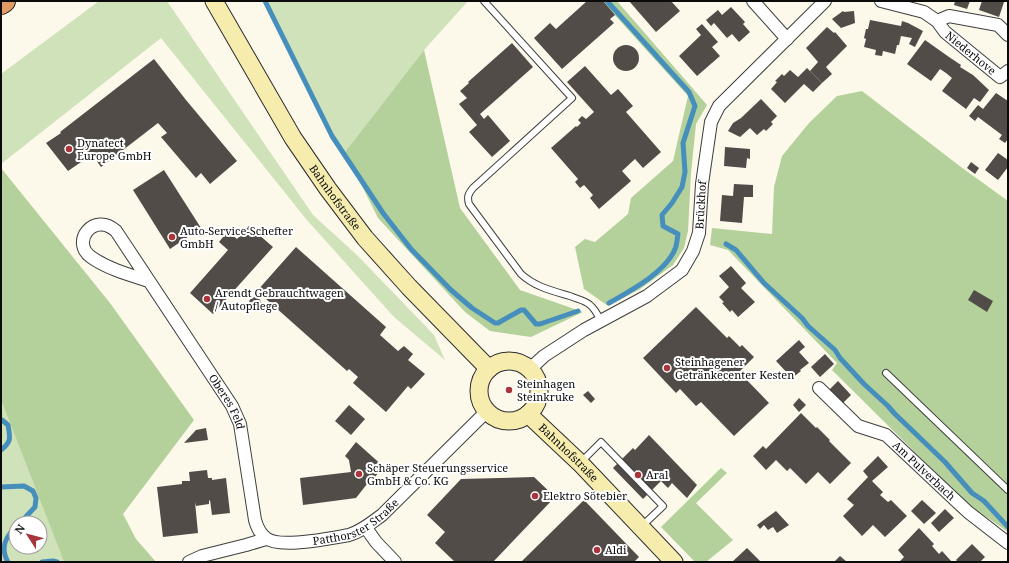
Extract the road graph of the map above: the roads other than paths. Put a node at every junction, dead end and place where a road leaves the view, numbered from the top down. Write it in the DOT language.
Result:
graph roads {
  1 [pos="4,1"];
  2 [pos="214,1"];
  3 [pos="484,1"];
  4 [pos="753,1"];
  5 [pos="824,1"];
  6 [pos="881,1"];
  7 [pos="1,3"];
  8 [pos="937,20"];
  9 [pos="1008,35"];
  10 [pos="787,39"];
  11 [pos="1004,76"];
  12 [pos="149,281"];
  13 [pos="601,321"];
  14 [pos="489,369"];
  15 [pos="530,369"];
  16 [pos="886,373"];
  17 [pos="819,388"];
  18 [pos="487,411"];
  19 [pos="528,414"];
  20 [pos="580,463"];
  21 [pos="1008,490"];
  22 [pos="641,527"];
  23 [pos="366,528"];
  24 [pos="266,539"];
  25 [pos="1008,544"];
  26 [pos="668,558"];
  27 [pos="190,562"];
  28 [pos="395,562"];
  1 -- 7 [label="highway"];
  2 -- 14 [label="street, Bahnhofstraße"];
  3 -- 13 [label="lane"];
  4 -- 10 [label="street"];
  5 -- 10 [label="street, Brückhof"];
  6 -- 8 [label="street, Niederhove"];
  8 -- 9 [label="street, Niederhove"];
  8 -- 11 [label="street, Niederhove"];
  10 -- 13 [label="street, Brückhof"];
  12 -- 12 [label="street, Oberes Feld"];
  12 -- 24 [label="street, Oberes Feld"];
  13 -- 15 [label="street, Brückhof"];
  14 -- 15 [label="street"];
  14 -- 18 [label="street"];
  15 -- 19 [label="street"];
  16 -- 21 [label="lane"];
  17 -- 25 [label="street, Am Pulverbach"];
  18 -- 19 [label="street"];
  18 -- 23 [label="street, Patthorster Straße"];
  19 -- 20 [label="street, Bahnhofstraße"];
  20 -- 22 [label="street, Bahnhofstraße"];
  20 -- 22 [label="lane"];
  22 -- 26 [label="street, Bahnhofstraße"];
  23 -- 24 [label="street, Patthorster Straße"];
  23 -- 28 [label="street"];
  24 -- 27 [label="street"];
}
